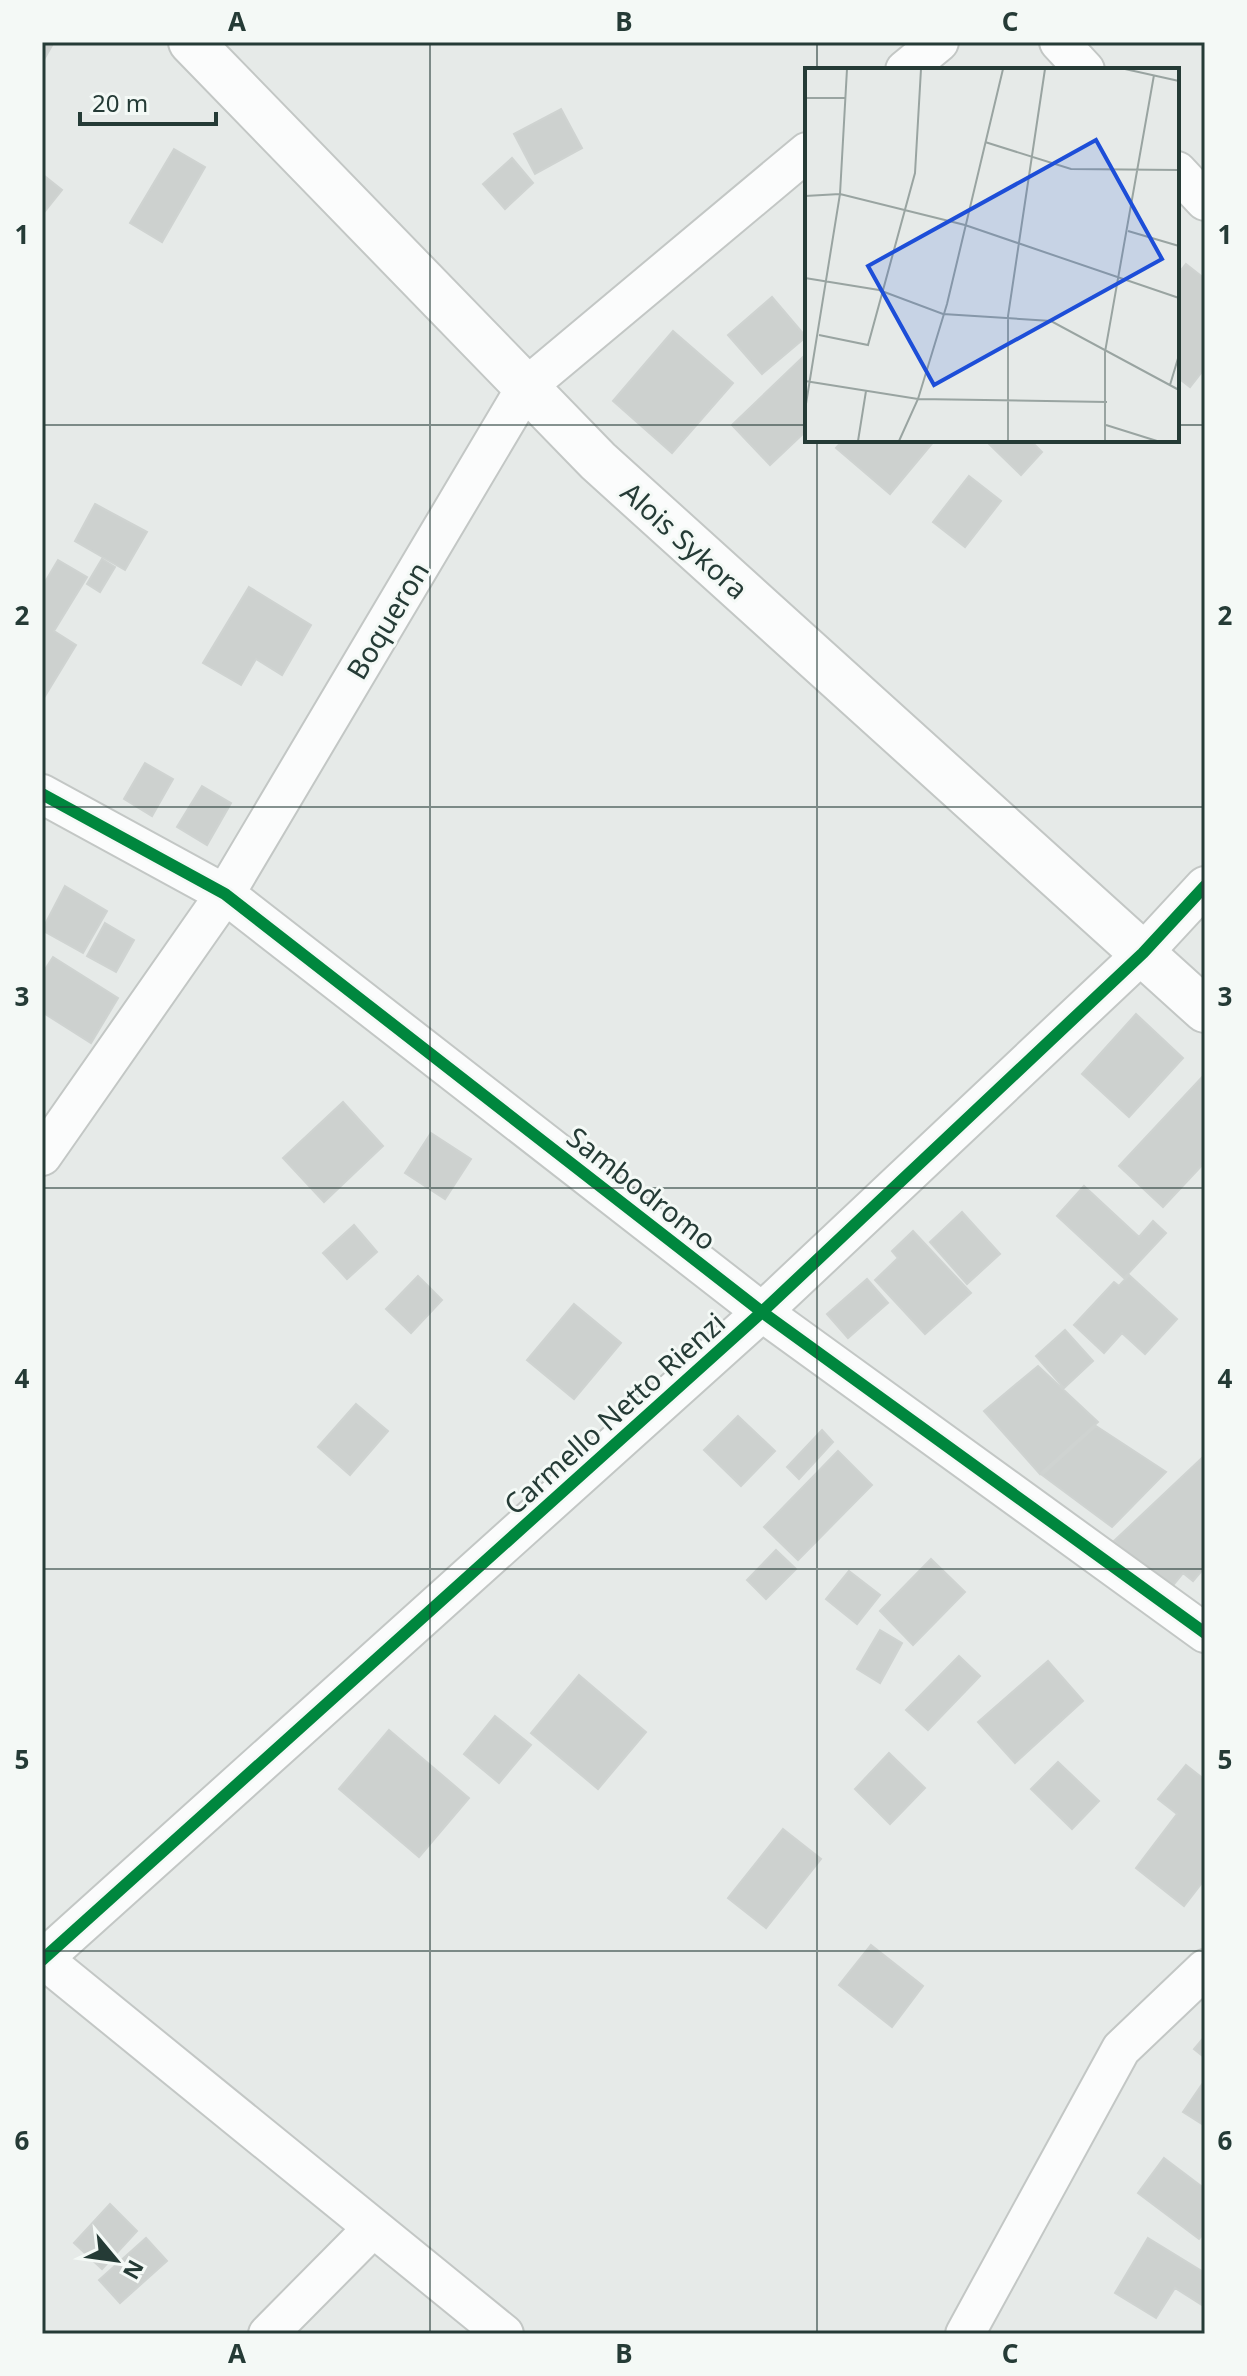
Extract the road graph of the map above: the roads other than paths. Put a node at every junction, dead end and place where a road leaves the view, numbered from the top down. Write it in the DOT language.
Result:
graph roads {
  1 [pos="191,42"];
  2 [pos="939,42"];
  3 [pos="1059,42"];
  4 [pos="907,68"];
  5 [pos="1083,68"];
  6 [pos="805,154"];
  7 [pos="1179,173"];
  8 [pos="1205,201"];
  9 [pos="526,387"];
  10 [pos="42,794"];
  11 [pos="1205,886"];
  12 [pos="225,894"];
  13 [pos="1143,953"];
  14 [pos="1205,1010"];
  15 [pos="42,1156"];
  16 [pos="762,1312"];
  17 [pos="1205,1633"];
  18 [pos="42,1959"];
  19 [pos="1205,1969"];
  20 [pos="373,2228"];
  21 [pos="268,2334"];
  22 [pos="504,2334"];
  23 [pos="965,2334"];
  1 -- 9 [label="street, Alois Sykora"];
  2 -- 4 [label="street"];
  3 -- 5 [label="street"];
  6 -- 9 [label="street, Boqueron"];
  7 -- 8 [label="street"];
  9 -- 12 [label="street, Boqueron"];
  9 -- 13 [label="street, Alois Sykora"];
  10 -- 12 [label="street, Sambodromo"];
  11 -- 13 [label="street, Carmello Netto Rienzi"];
  12 -- 15 [label="street, Boqueron"];
  12 -- 16 [label="street, Sambodromo"];
  13 -- 14 [label="street, Alois Sykora"];
  13 -- 16 [label="street, Carmello Netto Rienzi"];
  16 -- 17 [label="street, Sambodromo"];
  16 -- 18 [label="street, Carmello Netto Rienzi"];
  18 -- 20 [label="street"];
  19 -- 23 [label="street"];
  20 -- 21 [label="street"];
  20 -- 22 [label="street"];
}
